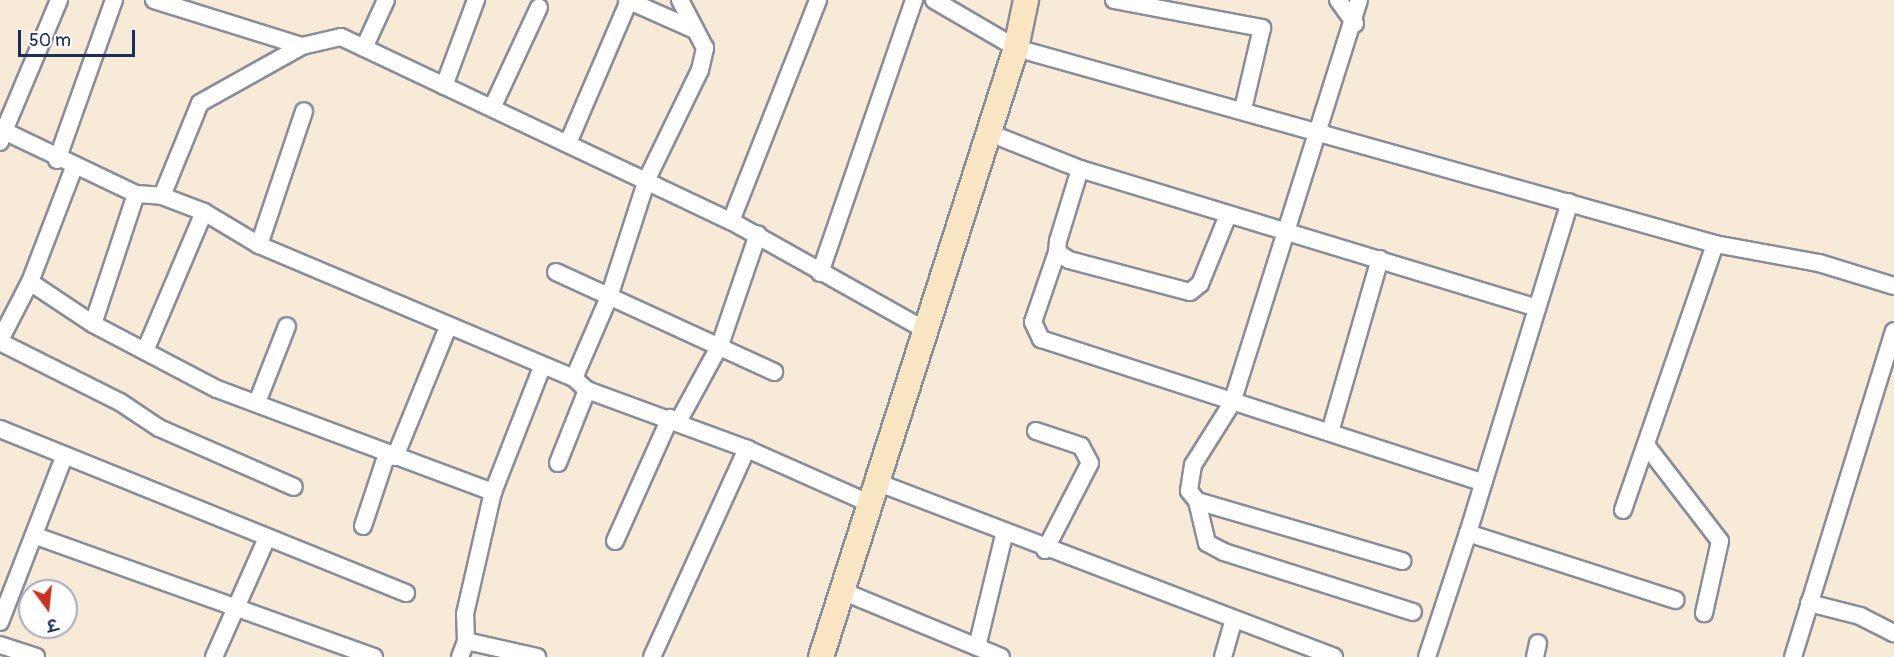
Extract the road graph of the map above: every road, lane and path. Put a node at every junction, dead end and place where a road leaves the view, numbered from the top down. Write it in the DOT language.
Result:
graph roads {
  1 [pos="59,0"];
  2 [pos="114,0"];
  3 [pos="154,0"];
  4 [pos="386,0"];
  5 [pos="477,0"];
  6 [pos="628,0"];
  7 [pos="680,0"];
  8 [pos="818,0"];
  9 [pos="914,0"];
  10 [pos="934,0"];
  11 [pos="1026,0"];
  12 [pos="1114,0"];
  13 [pos="1338,0"];
  14 [pos="1359,0"];
  15 [pos="539,7"];
  16 [pos="1354,22"];
  17 [pos="699,32"];
  18 [pos="302,46"];
  19 [pos="364,48"];
  20 [pos="1016,48"];
  21 [pos="444,86"];
  22 [pos="492,108"];
  23 [pos="1243,109"];
  24 [pos="304,111"];
  25 [pos="1318,131"];
  26 [pos="987,132"];
  27 [pos="1,133"];
  28 [pos="568,143"];
  29 [pos="57,160"];
  30 [pos="75,165"];
  31 [pos="1080,169"];
  32 [pos="648,179"];
  33 [pos="136,194"];
  34 [pos="162,196"];
  35 [pos="1570,202"];
  36 [pos="204,212"];
  37 [pos="1228,214"];
  38 [pos="731,221"];
  39 [pos="1285,232"];
  40 [pos="758,234"];
  41 [pos="1715,244"];
  42 [pos="259,245"];
  43 [pos="1057,252"];
  44 [pos="1380,259"];
  45 [pos="556,272"];
  46 [pos="820,273"];
  47 [pos="30,282"];
  48 [pos="1894,286"];
  49 [pos="609,297"];
  50 [pos="1535,307"];
  51 [pos="93,324"];
  52 [pos="287,326"];
  53 [pos="448,327"];
  54 [pos="927,331"];
  55 [pos="1894,331"];
  56 [pos="0,341"];
  57 [pos="720,345"];
  58 [pos="145,351"];
  59 [pos="542,367"];
  60 [pos="774,372"];
  61 [pos="574,378"];
  62 [pos="587,390"];
  63 [pos="258,400"];
  64 [pos="1232,404"];
  65 [pos="674,420"];
  66 [pos="0,429"];
  67 [pos="1036,431"];
  68 [pos="1330,432"];
  69 [pos="1646,445"];
  70 [pos="747,449"];
  71 [pos="391,455"];
  72 [pos="64,457"];
  73 [pos="558,463"];
  74 [pos="1483,483"];
  75 [pos="294,487"];
  76 [pos="493,492"];
  77 [pos="875,494"];
  78 [pos="1197,501"];
  79 [pos="1623,510"];
  80 [pos="363,526"];
  81 [pos="1468,533"];
  82 [pos="1004,535"];
  83 [pos="36,536"];
  84 [pos="266,540"];
  85 [pos="615,541"];
  86 [pos="1045,550"];
  87 [pos="1402,561"];
  88 [pos="842,591"];
  89 [pos="406,593"];
  90 [pos="1675,600"];
  91 [pos="1809,603"];
  92 [pos="236,611"];
  93 [pos="1413,612"];
  94 [pos="1704,613"];
  95 [pos="0,622"];
  96 [pos="1233,623"];
  97 [pos="1894,633"];
  98 [pos="0,645"];
  99 [pos="977,647"];
  100 [pos="463,649"];
  101 [pos="1328,656"];
  102 [pos="36,657"];
  103 [pos="214,657"];
  104 [pos="374,657"];
  105 [pos="537,657"];
  106 [pos="652,657"];
  107 [pos="820,657"];
  108 [pos="1001,657"];
  109 [pos="1223,657"];
  110 [pos="1427,657"];
  111 [pos="1793,657"];
  1 -- 27 [label="street"];
  2 -- 29 [label="street"];
  3 -- 18 [label="street"];
  4 -- 19 [label="street"];
  5 -- 21 [label="street"];
  6 -- 17 [label="street"];
  6 -- 28 [label="street"];
  7 -- 17 [label="street"];
  8 -- 38 [label="street"];
  9 -- 46 [label="street"];
  10 -- 20 [label="street"];
  11 -- 20 [label="street"];
  12 -- 23 [label="street"];
  13 -- 16 [label="street"];
  14 -- 16 [label="street"];
  15 -- 22 [label="street"];
  16 -- 25 [label="street"];
  17 -- 32 [label="street"];
  18 -- 19 [label="street"];
  18 -- 34 [label="street"];
  19 -- 21 [label="street"];
  20 -- 23 [label="street"];
  20 -- 26 [label="street"];
  21 -- 22 [label="street"];
  22 -- 28 [label="street"];
  23 -- 25 [label="street"];
  24 -- 42 [label="street"];
  25 -- 35 [label="street"];
  25 -- 39 [label="street"];
  26 -- 31 [label="street"];
  26 -- 54 [label="street"];
  27 -- 29 [label="street"];
  28 -- 32 [label="street"];
  29 -- 30 [label="street"];
  30 -- 33 [label="street"];
  30 -- 47 [label="street"];
  31 -- 37 [label="street"];
  31 -- 43 [label="street"];
  32 -- 38 [label="street"];
  32 -- 49 [label="street"];
  33 -- 34 [label="street"];
  33 -- 51 [label="street"];
  34 -- 36 [label="street"];
  35 -- 41 [label="street"];
  35 -- 50 [label="street"];
  36 -- 42 [label="street"];
  36 -- 58 [label="street"];
  37 -- 39 [label="street"];
  37 -- 43 [label="street"];
  38 -- 40 [label="street"];
  39 -- 44 [label="street"];
  39 -- 64 [label="street"];
  40 -- 46 [label="street"];
  40 -- 57 [label="street"];
  41 -- 48 [label="street"];
  41 -- 69 [label="street"];
  42 -- 53 [label="street"];
  43 -- 64 [label="street"];
  44 -- 50 [label="street"];
  44 -- 68 [label="street"];
  45 -- 49 [label="street"];
  46 -- 54 [label="street"];
  47 -- 51 [label="street"];
  47 -- 56 [label="street"];
  49 -- 57 [label="street"];
  49 -- 61 [label="street"];
  50 -- 74 [label="street"];
  51 -- 58 [label="street"];
  52 -- 63 [label="street"];
  53 -- 59 [label="street"];
  53 -- 71 [label="street"];
  54 -- 77 [label="street"];
  55 -- 91 [label="street"];
  56 -- 75 [label="street"];
  57 -- 60 [label="street"];
  57 -- 65 [label="street"];
  58 -- 63 [label="street"];
  59 -- 61 [label="street"];
  59 -- 76 [label="street"];
  61 -- 62 [label="street"];
  62 -- 65 [label="street"];
  62 -- 73 [label="street"];
  63 -- 71 [label="street"];
  64 -- 68 [label="street"];
  64 -- 78 [label="street"];
  65 -- 70 [label="street"];
  65 -- 85 [label="street"];
  66 -- 72 [label="street"];
  67 -- 86 [label="street"];
  68 -- 74 [label="street"];
  69 -- 79 [label="street"];
  69 -- 94 [label="street"];
  70 -- 77 [label="street"];
  70 -- 106 [label="street"];
  71 -- 76 [label="street"];
  71 -- 80 [label="street"];
  72 -- 83 [label="street"];
  72 -- 84 [label="street"];
  74 -- 81 [label="street"];
  76 -- 100 [label="street"];
  77 -- 82 [label="street"];
  77 -- 88 [label="street"];
  78 -- 87 [label="street"];
  78 -- 93 [label="street"];
  81 -- 90 [label="street"];
  81 -- 110 [label="street"];
  82 -- 86 [label="street"];
  82 -- 99 [label="street"];
  83 -- 92 [label="street"];
  83 -- 95 [label="street"];
  84 -- 89 [label="street"];
  84 -- 92 [label="street"];
  86 -- 96 [label="street"];
  88 -- 99 [label="street"];
  88 -- 107 [label="street"];
  91 -- 97 [label="street"];
  91 -- 111 [label="street"];
  92 -- 103 [label="street"];
  92 -- 104 [label="street"];
  96 -- 101 [label="street"];
  96 -- 109 [label="street"];
  98 -- 102 [label="street"];
  99 -- 108 [label="street"];
  100 -- 105 [label="street"];
}
